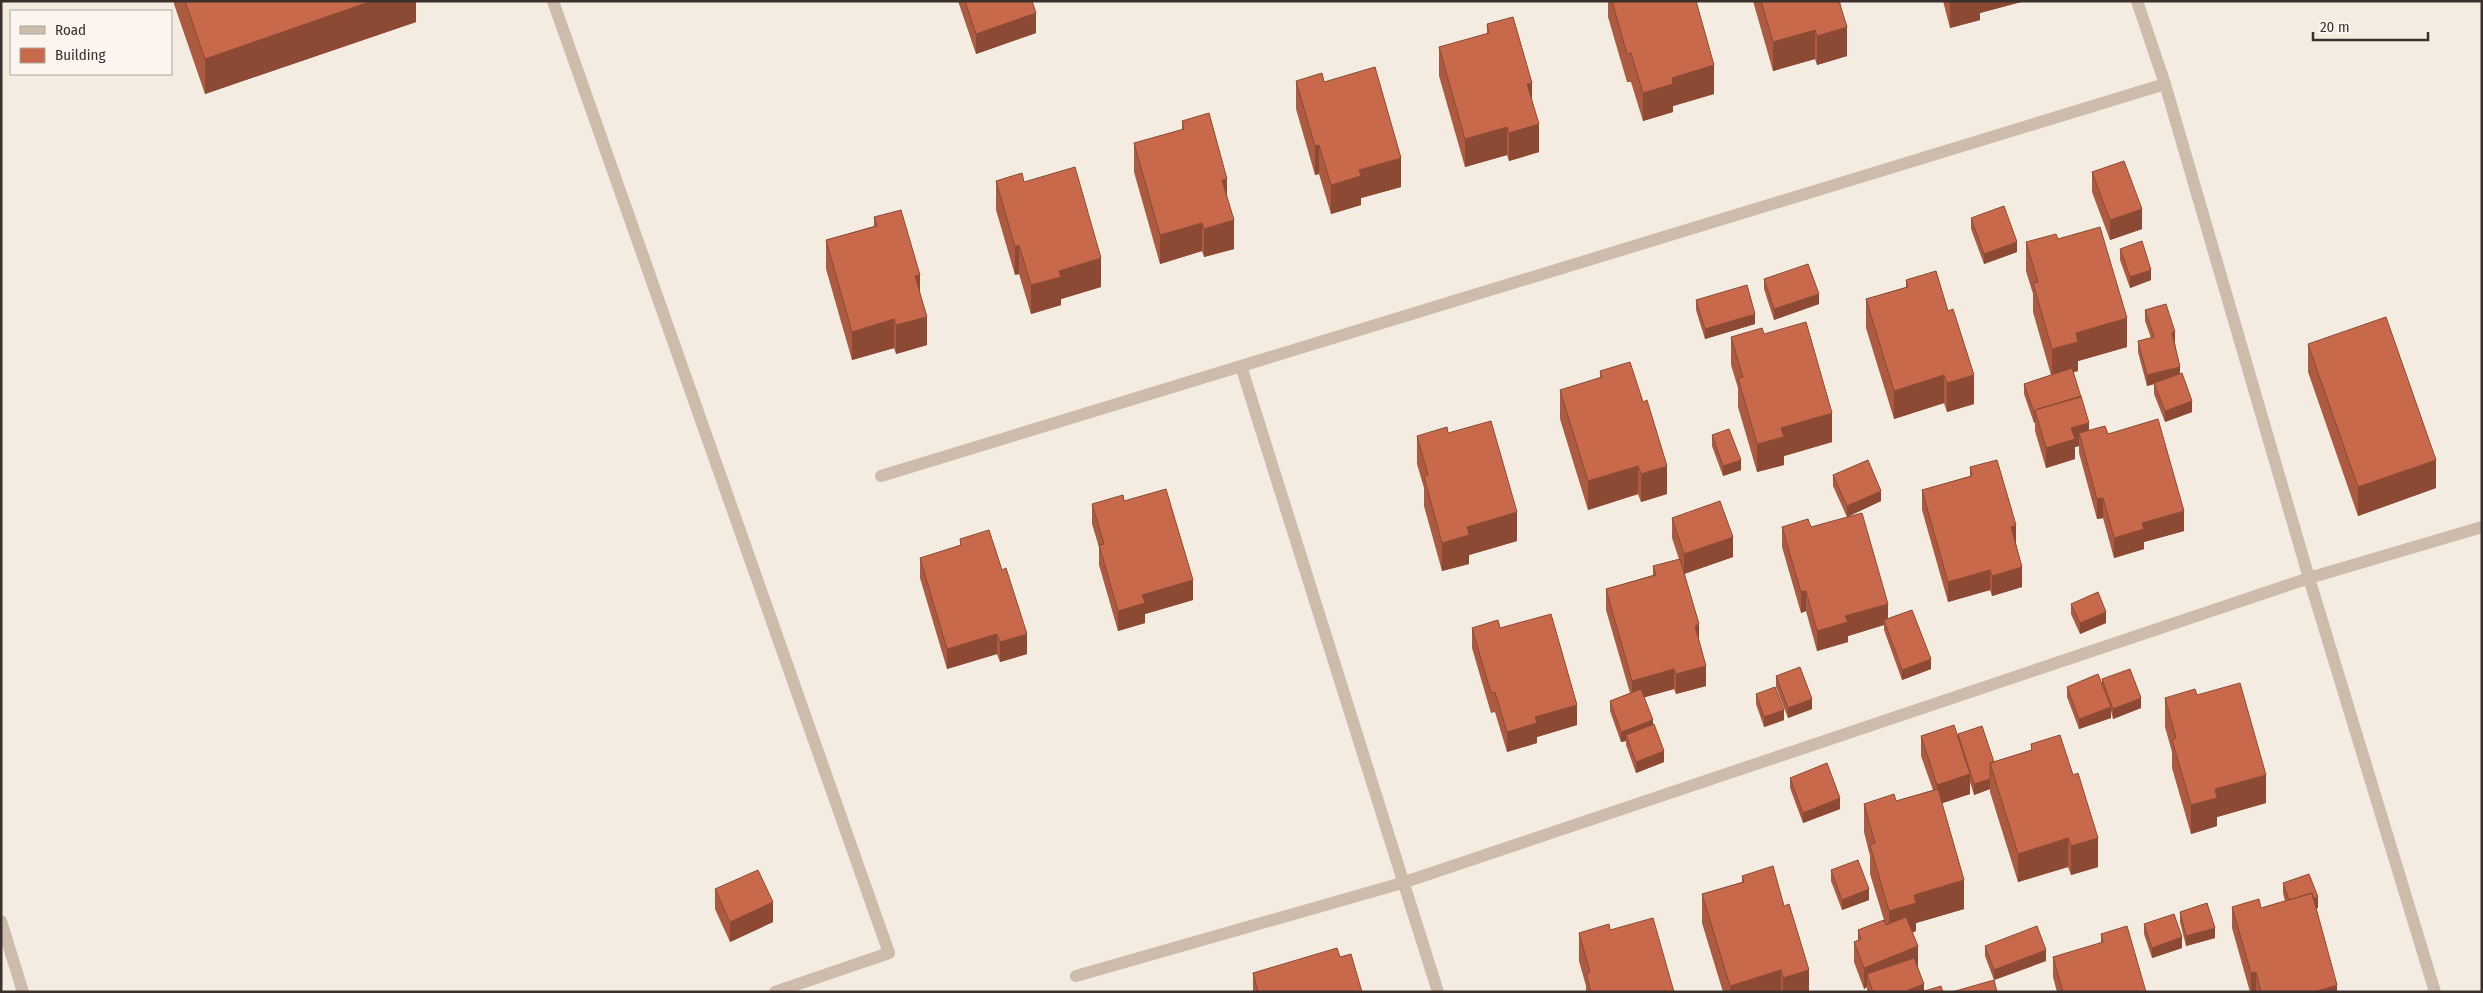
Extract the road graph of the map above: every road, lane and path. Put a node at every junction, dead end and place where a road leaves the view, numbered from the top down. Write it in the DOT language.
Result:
graph roads {
  1 [pos="553,1"];
  2 [pos="2137,1"];
  3 [pos="2165,84"];
  4 [pos="1241,366"];
  5 [pos="880,476"];
  6 [pos="2482,527"];
  7 [pos="2309,578"];
  8 [pos="1402,883"];
  9 [pos="1,921"];
  10 [pos="1076,976"];
  11 [pos="23,992"];
  12 [pos="775,992"];
  13 [pos="1438,992"];
  14 [pos="2435,992"];
  1 -- 12 [label="street"];
  2 -- 3 [label="street"];
  3 -- 4 [label="street"];
  3 -- 7 [label="street"];
  4 -- 5 [label="street"];
  4 -- 8 [label="street"];
  6 -- 7 [label="street"];
  7 -- 8 [label="street"];
  7 -- 14 [label="street"];
  8 -- 10 [label="street"];
  8 -- 13 [label="street"];
  9 -- 11 [label="street"];
}
